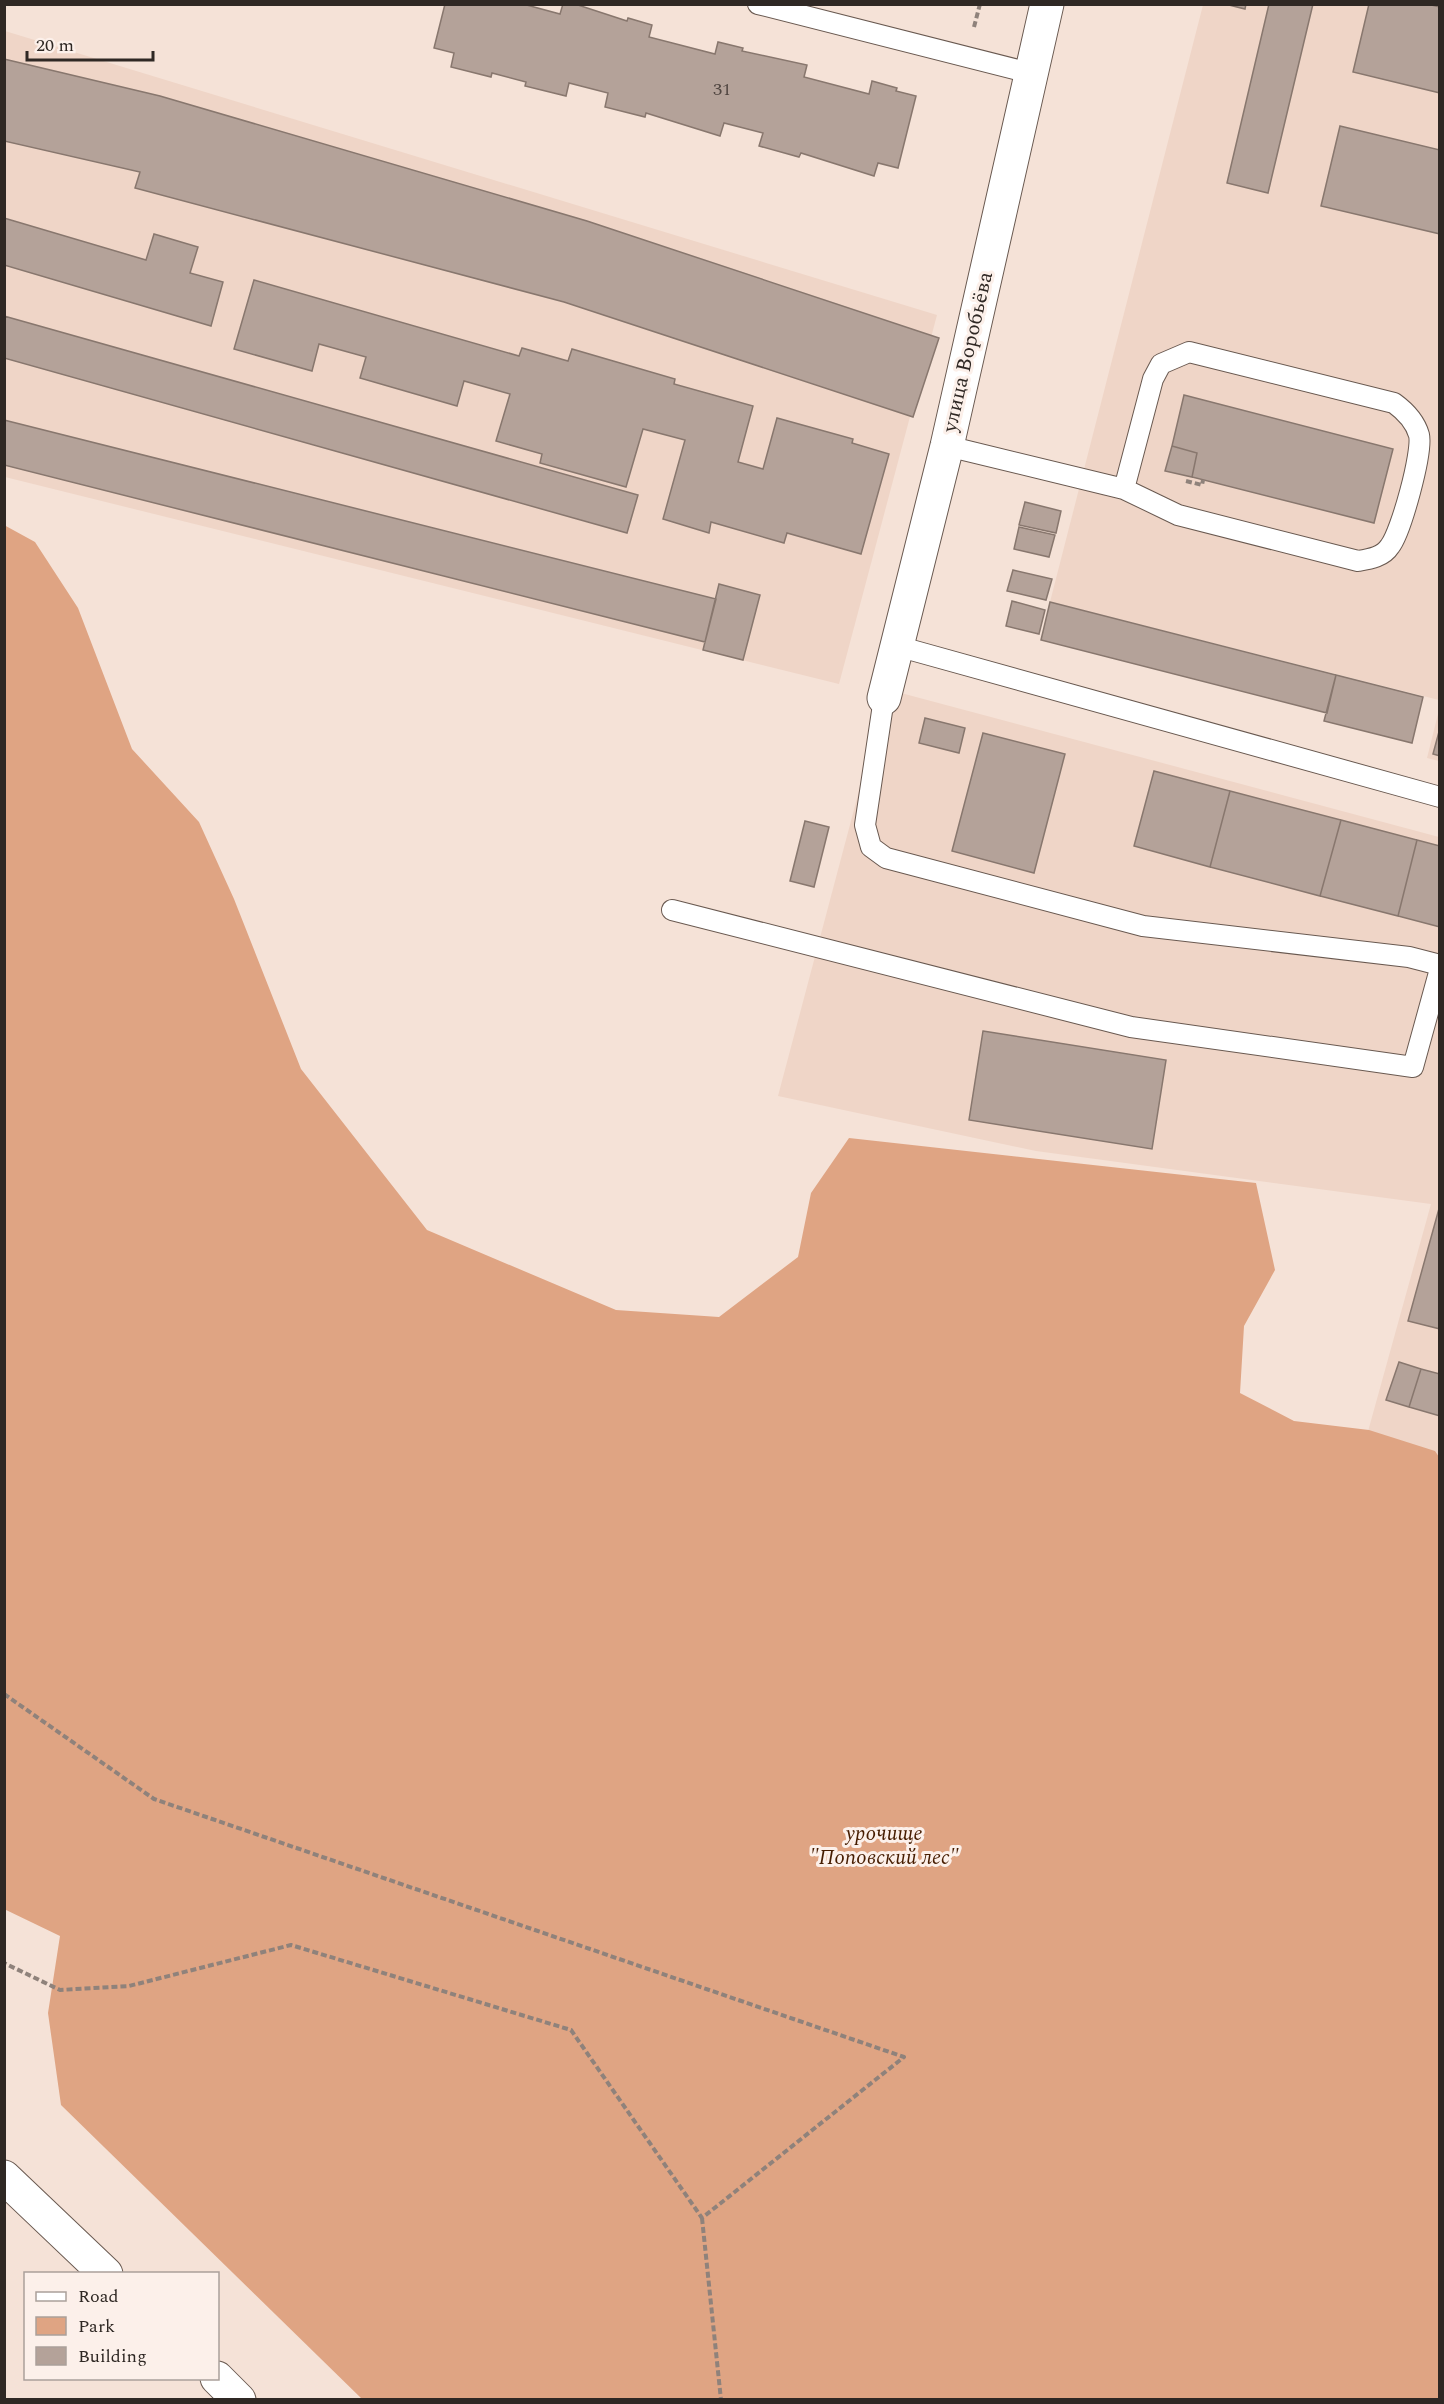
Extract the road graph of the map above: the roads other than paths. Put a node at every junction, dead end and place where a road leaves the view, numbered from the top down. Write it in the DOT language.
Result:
graph roads {
  1 [pos="1047,4"];
  2 [pos="770,6"];
  3 [pos="1030,73"];
  4 [pos="947,446"];
  5 [pos="1124,489"];
  6 [pos="897,646"];
  7 [pos="884,698"];
  8 [pos="1440,797"];
  9 [pos="672,910"];
  10 [pos="1440,967"];
  11 [pos="4,2176"];
  12 [pos="104,2272"];
  13 [pos="218,2380"];
  14 [pos="239,2400"];
  1 -- 3 [label="street, улица Воробьёва"];
  2 -- 3 [label="lane"];
  3 -- 4 [label="street, улица Воробьёва"];
  4 -- 5 [label="lane"];
  4 -- 6 [label="street, улица Воробьёва"];
  5 -- 5 [label="lane"];
  6 -- 7 [label="street, улица Воробьёва"];
  6 -- 8 [label="lane"];
  7 -- 10 [label="lane"];
  9 -- 10 [label="lane"];
  11 -- 12 [label="street"];
  13 -- 14 [label="street"];
}
